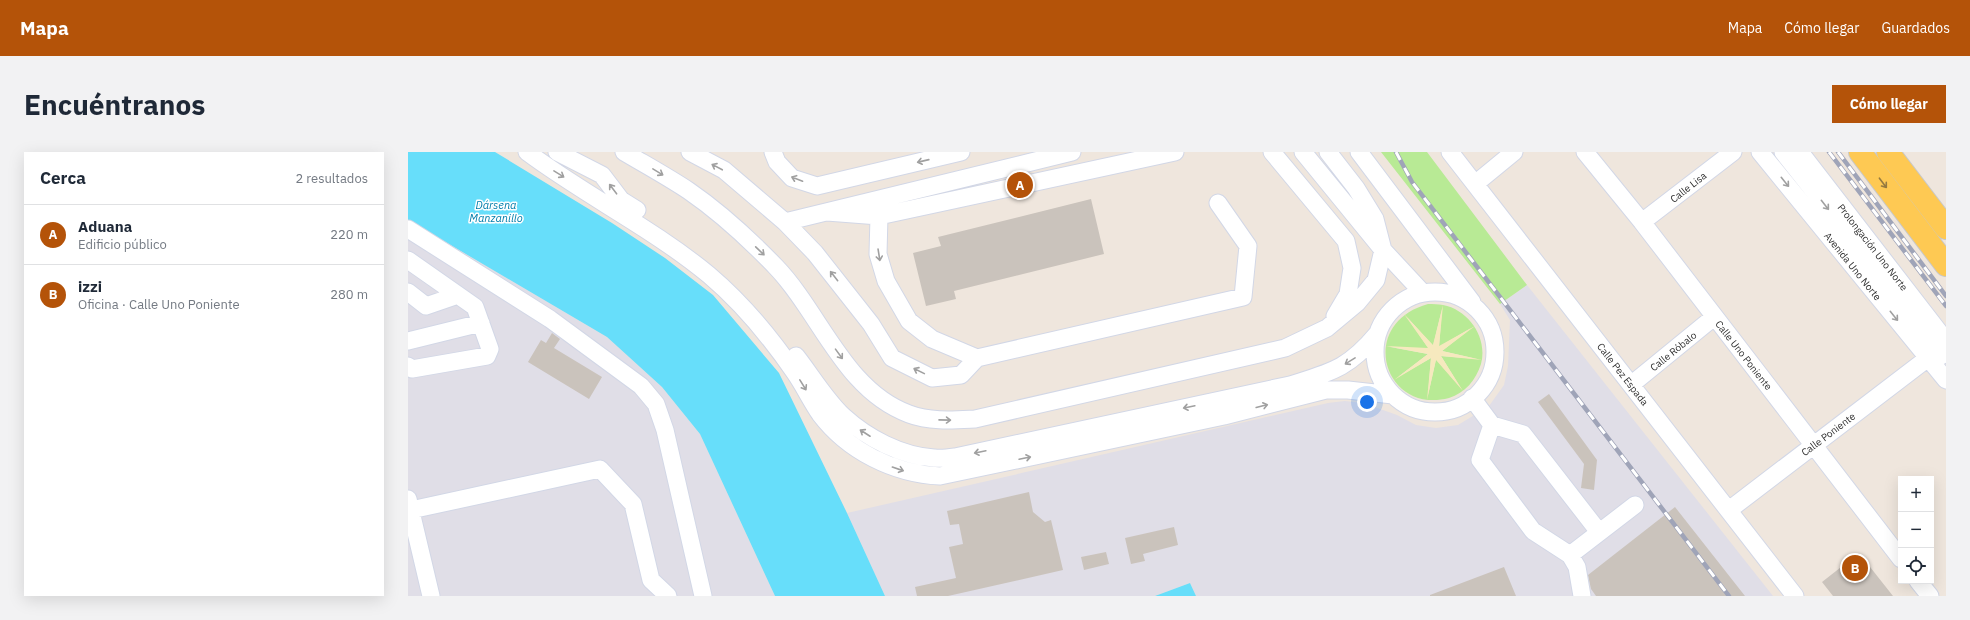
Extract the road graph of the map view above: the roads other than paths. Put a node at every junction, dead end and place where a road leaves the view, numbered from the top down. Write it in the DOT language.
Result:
graph roads {
  1 [pos="527,152"];
  2 [pos="557,152"];
  3 [pos="624,152"];
  4 [pos="690,152"];
  5 [pos="773,152"];
  6 [pos="961,152"];
  7 [pos="1072,152"];
  8 [pos="1175,152"];
  9 [pos="1272,152"];
  10 [pos="1303,152"];
  11 [pos="1328,152"];
  12 [pos="1359,152"];
  13 [pos="1450,152"];
  14 [pos="1514,152"];
  15 [pos="1585,152"];
  16 [pos="1733,152"];
  17 [pos="1760,152"];
  18 [pos="1783,152"];
  19 [pos="1800,152"];
  20 [pos="1860,152"];
  21 [pos="1888,152"];
  22 [pos="1475,184"];
  23 [pos="1218,203"];
  24 [pos="827,212"];
  25 [pos="879,216"];
  26 [pos="786,222"];
  27 [pos="1642,222"];
  28 [pos="1946,228"];
  29 [pos="408,229"];
  30 [pos="1383,250"];
  31 [pos="408,260"];
  32 [pos="1946,265"];
  33 [pos="408,292"];
  34 [pos="1423,293"];
  35 [pos="458,295"];
  36 [pos="1476,307"];
  37 [pos="1714,317"];
  38 [pos="481,323"];
  39 [pos="1327,328"];
  40 [pos="1377,334"];
  41 [pos="408,341"];
  42 [pos="1946,342"];
  43 [pos="977,358"];
  44 [pos="1928,358"];
  45 [pos="1946,363"];
  46 [pos="408,366"];
  47 [pos="1946,380"];
  48 [pos="1632,384"];
  49 [pos="1393,395"];
  50 [pos="1472,398"];
  51 [pos="1492,425"];
  52 [pos="1814,445"];
  53 [pos="409,504"];
  54 [pos="1634,504"];
  55 [pos="1729,510"];
  56 [pos="1599,532"];
  57 [pos="1898,555"];
  58 [pos="1570,556"];
  59 [pos="1920,584"];
  60 [pos="431,596"];
  61 [pos="668,596"];
  62 [pos="703,596"];
  63 [pos="1582,596"];
  64 [pos="1795,596"];
  65 [pos="1930,596"];
  1 -- 49 [label="street, one-way"];
  40 -- 2 [label="street, one-way"];
  3 -- 39 [label="street, one-way"];
  26 -- 4 [label="street, one-way"];
  6 -- 5 [label="street, one-way"];
  7 -- 24 [label="street"];
  8 -- 25 [label="street"];
  9 -- 39 [label="street"];
  10 -- 30 [label="street"];
  11 -- 30 [label="street"];
  12 -- 36 [label="street"];
  13 -- 22 [label="street, Calle Pez Espada"];
  14 -- 22 [label="street"];
  15 -- 27 [label="street, Calle Uno Poniente"];
  16 -- 27 [label="street, Calle Lisa"];
  17 -- 44 [label="street, Avenida Uno Norte, one-way"];
  18 -- 45 [label="street, one-way"];
  19 -- 42 [label="street, Prolongación Uno Norte"];
  20 -- 32 [label="main road, one-way"];
  21 -- 28 [label="main road"];
  22 -- 48 [label="street, Calle Pez Espada"];
  23 -- 43 [label="street"];
  24 -- 25 [label="street"];
  24 -- 26 [label="street"];
  25 -- 43 [label="street, one-way"];
  43 -- 26 [label="street, one-way"];
  27 -- 37 [label="street, Calle Uno Poniente"];
  29 -- 62 [label="street"];
  30 -- 34 [label="street"];
  30 -- 39 [label="street"];
  31 -- 35 [label="street"];
  33 -- 35 [label="street"];
  34 -- 36 [label="street"];
  34 -- 40 [label="street"];
  35 -- 38 [label="street"];
  36 -- 50 [label="street"];
  37 -- 48 [label="street, Calle Róbalo"];
  37 -- 52 [label="street, Calle Uno Poniente"];
  38 -- 41 [label="street"];
  38 -- 46 [label="street"];
  40 -- 49 [label="street"];
  44 -- 47 [label="street, Avenida Uno Norte"];
  44 -- 52 [label="street, Calle Poniente"];
  48 -- 55 [label="street, Calle Pez Espada"];
  49 -- 50 [label="street"];
  50 -- 51 [label="street"];
  51 -- 56 [label="street"];
  51 -- 58 [label="street"];
  52 -- 55 [label="street, Calle Poniente"];
  52 -- 57 [label="street, Calle Uno Poniente"];
  53 -- 60 [label="street"];
  53 -- 61 [label="street"];
  54 -- 56 [label="street"];
  55 -- 64 [label="street, Calle Pez Espada"];
  56 -- 58 [label="street"];
  58 -- 63 [label="street"];
  59 -- 65 [label="street"];
}
